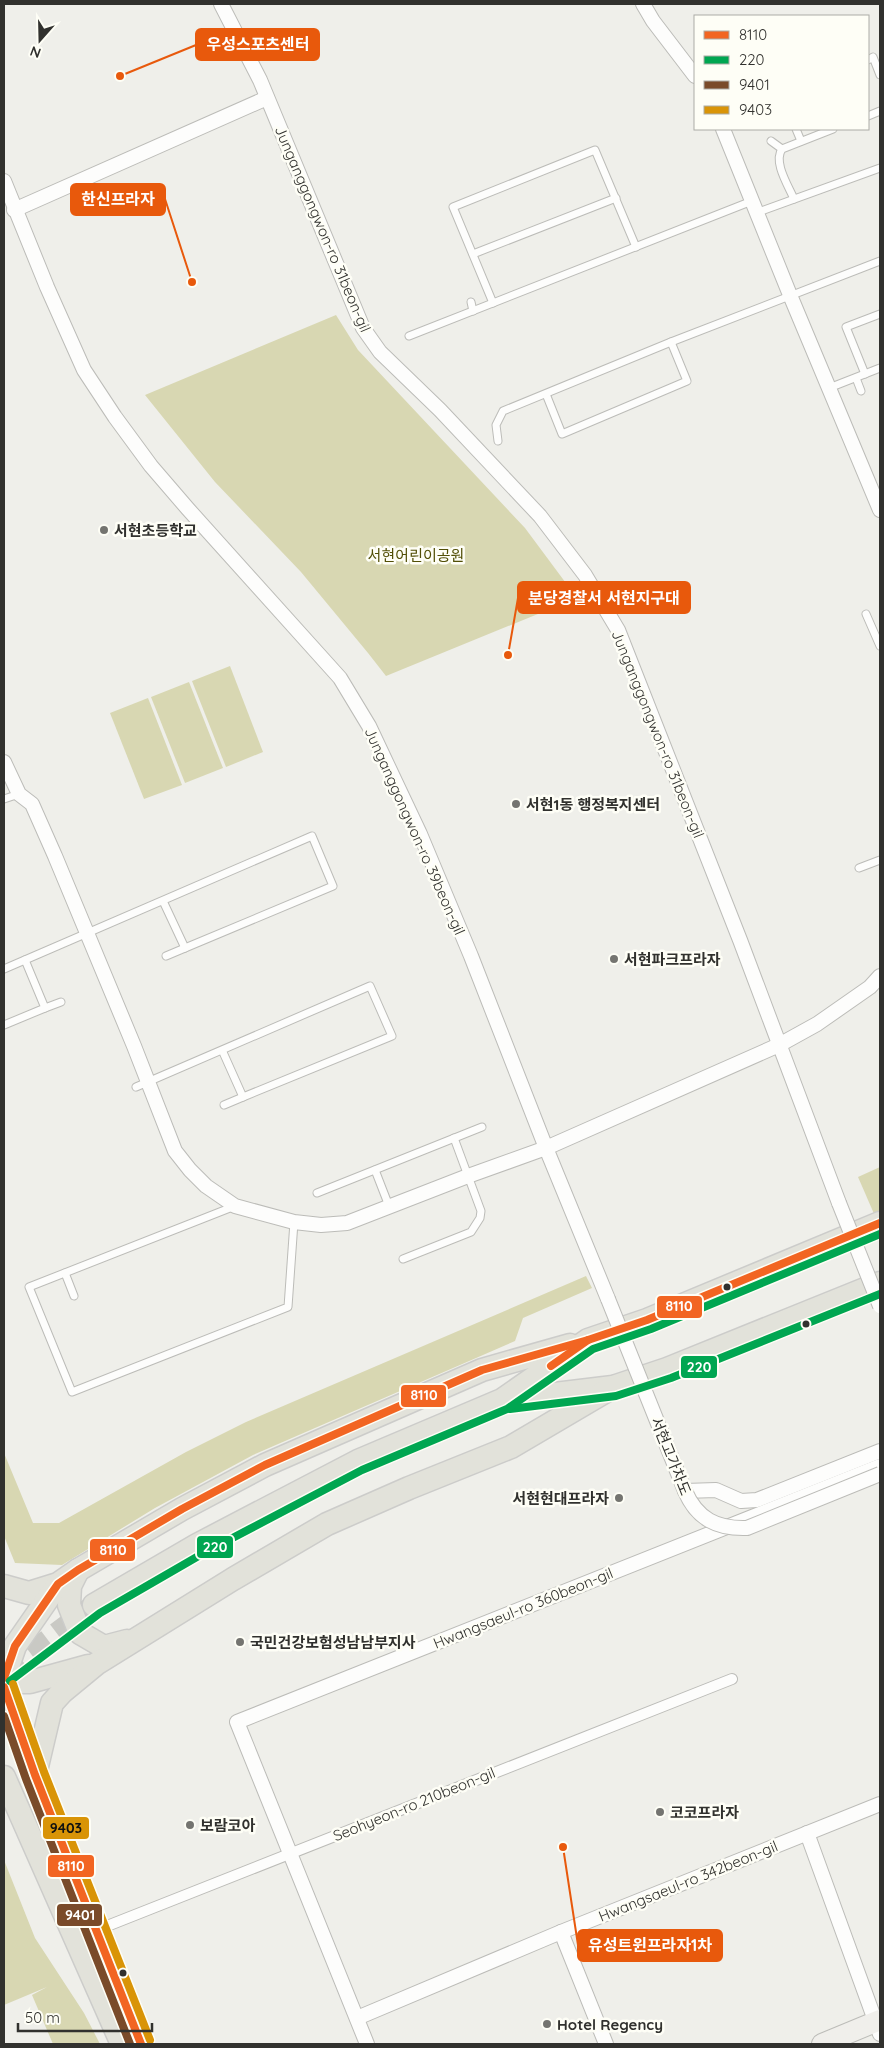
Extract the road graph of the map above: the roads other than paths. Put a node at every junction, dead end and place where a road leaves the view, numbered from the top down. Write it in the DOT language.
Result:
graph roads {
  1 [pos="221,4"];
  2 [pos="642,4"];
  3 [pos="869,60"];
  4 [pos="694,75"];
  5 [pos="880,75"];
  6 [pos="267,98"];
  7 [pos="723,130"];
  8 [pos="796,130"];
  9 [pos="830,130"];
  10 [pos="771,141"];
  11 [pos="801,141"];
  12 [pos="782,149"];
  13 [pos="880,168"];
  14 [pos="4,181"];
  15 [pos="616,198"];
  16 [pos="794,199"];
  17 [pos="754,207"];
  18 [pos="14,210"];
  19 [pos="636,246"];
  20 [pos="473,254"];
  21 [pos="880,261"];
  22 [pos="790,295"];
  23 [pos="471,302"];
  24 [pos="493,303"];
  25 [pos="473,311"];
  26 [pos="880,314"];
  27 [pos="408,336"];
  28 [pos="671,342"];
  29 [pos="880,368"];
  30 [pos="865,374"];
  31 [pos="856,378"];
  32 [pos="829,388"];
  33 [pos="861,391"];
  34 [pos="546,394"];
  35 [pos="498,441"];
  36 [pos="880,510"];
  37 [pos="866,614"];
  38 [pos="880,646"];
  39 [pos="4,762"];
  40 [pos="19,794"];
  41 [pos="4,799"];
  42 [pos="880,860"];
  43 [pos="859,868"];
  44 [pos="164,901"];
  45 [pos="88,934"];
  46 [pos="184,948"];
  47 [pos="166,956"];
  48 [pos="25,960"];
  49 [pos="4,968"];
  50 [pos="880,976"];
  51 [pos="61,1002"];
  52 [pos="45,1008"];
  53 [pos="4,1025"];
  54 [pos="779,1045"];
  55 [pos="222,1050"];
  56 [pos="142,1084"];
  57 [pos="243,1097"];
  58 [pos="224,1105"];
  59 [pos="482,1127"];
  60 [pos="454,1138"];
  61 [pos="546,1148"];
  62 [pos="375,1170"];
  63 [pos="468,1176"];
  64 [pos="317,1193"];
  65 [pos="235,1206"];
  66 [pos="389,1206"];
  67 [pos="294,1222"];
  68 [pos="880,1223"];
  69 [pos="403,1259"];
  70 [pos="65,1273"];
  71 [pos="880,1284"];
  72 [pos="74,1296"];
  73 [pos="608,1299"];
  74 [pos="880,1306"];
  75 [pos="588,1340"];
  76 [pos="613,1386"];
  77 [pos="502,1400"];
  78 [pos="880,1451"];
  79 [pos="880,1466"];
  80 [pos="880,1474"];
  81 [pos="685,1491"];
  82 [pos="78,1570"];
  83 [pos="58,1584"];
  84 [pos="4,1586"];
  85 [pos="94,1605"];
  86 [pos="133,1640"];
  87 [pos="96,1664"];
  88 [pos="4,1678"];
  89 [pos="732,1679"];
  90 [pos="4,1682"];
  91 [pos="4,1686"];
  92 [pos="35,1775"];
  93 [pos="4,1777"];
  94 [pos="880,1804"];
  95 [pos="4,1809"];
  96 [pos="27,1830"];
  97 [pos="807,1833"];
  98 [pos="290,1854"];
  99 [pos="97,1930"];
  100 [pos="561,1932"];
  101 [pos="357,2018"];
  102 [pos="879,2025"];
  103 [pos="122,2044"];
  104 [pos="141,2044"];
  105 [pos="367,2044"];
  106 [pos="606,2044"];
  107 [pos="822,2044"];
  1 -- 6 [label="street, Junganggongwon-ro 31beon-gil"];
  2 -- 4 [label="street"];
  3 -- 5 [label="lane"];
  6 -- 18 [label="street"];
  6 -- 54 [label="street, Junganggongwon-ro 31beon-gil"];
  7 -- 17 [label="street"];
  8 -- 11 [label="lane"];
  9 -- 11 [label="lane"];
  10 -- 12 [label="lane"];
  11 -- 12 [label="lane"];
  12 -- 16 [label="lane"];
  13 -- 16 [label="lane"];
  14 -- 18 [label="street, Junganggongwon-ro 39beon-gil"];
  15 -- 19 [label="lane"];
  15 -- 20 [label="lane"];
  15 -- 20 [label="lane"];
  16 -- 17 [label="lane"];
  17 -- 19 [label="lane"];
  17 -- 22 [label="street"];
  18 -- 61 [label="street, Junganggongwon-ro 39beon-gil"];
  19 -- 24 [label="lane"];
  20 -- 24 [label="lane"];
  21 -- 22 [label="lane"];
  22 -- 28 [label="lane"];
  22 -- 32 [label="street"];
  23 -- 25 [label="lane"];
  24 -- 25 [label="lane"];
  25 -- 27 [label="lane"];
  26 -- 30 [label="lane"];
  28 -- 34 [label="lane"];
  28 -- 34 [label="lane"];
  29 -- 30 [label="lane"];
  30 -- 31 [label="lane"];
  31 -- 32 [label="lane"];
  31 -- 33 [label="lane"];
  32 -- 36 [label="street"];
  34 -- 35 [label="lane"];
  37 -- 38 [label="lane"];
  39 -- 40 [label="street"];
  40 -- 41 [label="lane"];
  40 -- 45 [label="street"];
  42 -- 43 [label="lane"];
  44 -- 45 [label="lane"];
  44 -- 46 [label="lane"];
  44 -- 46 [label="lane"];
  45 -- 48 [label="lane"];
  45 -- 56 [label="street"];
  46 -- 47 [label="lane"];
  48 -- 49 [label="lane"];
  48 -- 52 [label="lane"];
  50 -- 54 [label="street"];
  51 -- 52 [label="lane"];
  52 -- 53 [label="lane"];
  54 -- 61 [label="street"];
  54 -- 74 [label="street, Junganggongwon-ro 31beon-gil, bridge"];
  55 -- 56 [label="lane"];
  55 -- 57 [label="lane"];
  55 -- 57 [label="lane"];
  56 -- 65 [label="street"];
  57 -- 58 [label="lane"];
  59 -- 60 [label="lane"];
  60 -- 62 [label="lane"];
  60 -- 63 [label="lane"];
  61 -- 63 [label="street"];
  61 -- 73 [label="street, Junganggongwon-ro 39beon-gil"];
  62 -- 64 [label="lane"];
  62 -- 66 [label="lane"];
  63 -- 66 [label="street"];
  63 -- 69 [label="lane"];
  65 -- 67 [label="street"];
  65 -- 70 [label="lane"];
  66 -- 67 [label="street"];
  67 -- 70 [label="lane"];
  68 -- 75 [label="main road"];
  70 -- 72 [label="lane"];
  71 -- 76 [label="main road"];
  73 -- 81 [label="street, 서현고가차도, bridge"];
  75 -- 77 [label="main road"];
  75 -- 82 [label="main road"];
  76 -- 77 [label="main road"];
  76 -- 86 [label="main road"];
  77 -- 85 [label="main road"];
  78 -- 81 [label="street"];
  79 -- 98 [label="street, Hwangsaeul-ro 360beon-gil"];
  80 -- 81 [label="street, 서현고가차도, bridge"];
  82 -- 83 [label="main road"];
  82 -- 86 [label="main road"];
  83 -- 84 [label="main road"];
  83 -- 88 [label="main road"];
  86 -- 87 [label="main road"];
  87 -- 90 [label="main road"];
  87 -- 92 [label="main road"];
  89 -- 98 [label="street, Seohyeon-ro 210beon-gil"];
  91 -- 92 [label="main road"];
  92 -- 99 [label="main road"];
  93 -- 96 [label="main road"];
  94 -- 97 [label="street, Hwangsaeul-ro 342beon-gil"];
  95 -- 96 [label="main road"];
  96 -- 103 [label="main road"];
  97 -- 100 [label="street, Hwangsaeul-ro 342beon-gil"];
  97 -- 102 [label="street"];
  98 -- 99 [label="street, Seohyeon-ro 210beon-gil"];
  98 -- 101 [label="street, Hwangsaeul-ro 360beon-gil"];
  99 -- 104 [label="main road"];
  100 -- 101 [label="street, Hwangsaeul-ro 342beon-gil"];
  100 -- 106 [label="street"];
  101 -- 105 [label="street, Hwangsaeul-ro 360beon-gil"];
  102 -- 107 [label="main road"];
}
